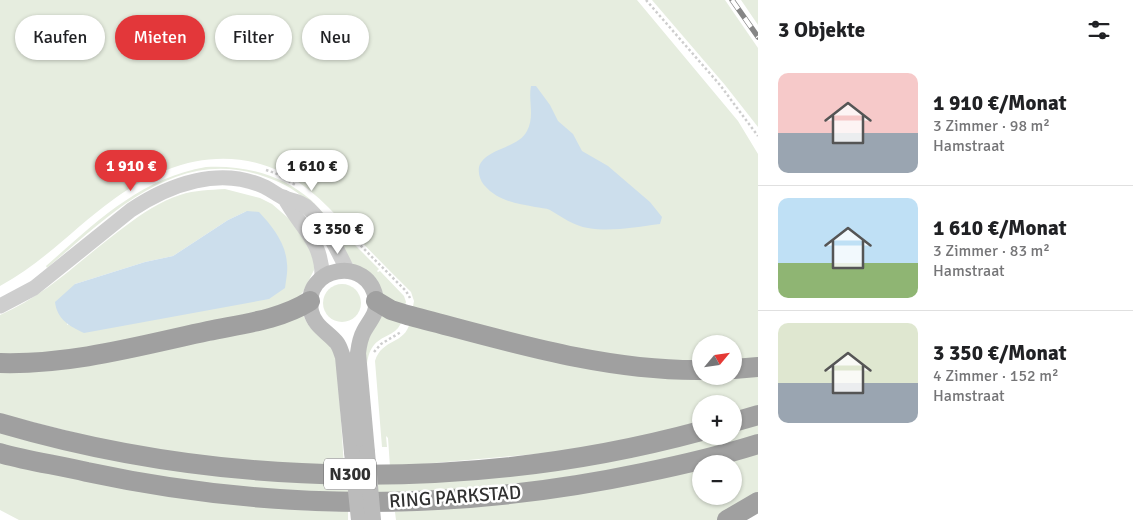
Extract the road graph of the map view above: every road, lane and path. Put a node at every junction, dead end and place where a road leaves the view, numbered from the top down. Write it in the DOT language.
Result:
graph roads {
  1 [pos="646,0"];
  2 [pos="758,136"];
  3 [pos="284,198"];
  4 [pos="348,271"];
  5 [pos="322,278"];
  6 [pos="310,301"];
  7 [pos="376,301"];
  8 [pos="0,306"];
  9 [pos="0,363"];
  10 [pos="758,367"];
  11 [pos="742,368"];
  12 [pos="692,370"];
  13 [pos="758,415"];
  14 [pos="742,420"];
  15 [pos="0,423"];
  16 [pos="692,433"];
  17 [pos="758,444"];
  18 [pos="0,452"];
  19 [pos="359,452"];
  20 [pos="758,502"];
  21 [pos="359,520"];
  22 [pos="373,520"];
  23 [pos="728,520"];
  1 -- 2 [label="path"];
  3 -- 4 [label="street"];
  3 -- 5 [label="street"];
  3 -- 8 [label="street"];
  4 -- 5 [label="main road"];
  4 -- 7 [label="main road"];
  5 -- 6 [label="main road"];
  6 -- 9 [label="highway"];
  6 -- 19 [label="main road"];
  7 -- 12 [label="highway"];
  7 -- 19 [label="main road"];
  10 -- 11 [label="highway"];
  13 -- 14 [label="highway"];
  15 -- 16 [label="highway, RING PARKSTAD / N300"];
  17 -- 18 [label="highway, RING PARKSTAD / N300"];
  19 -- 21 [label="main road, bridge"];
  19 -- 22 [label="main road, bridge"];
  20 -- 23 [label="highway"];
}
